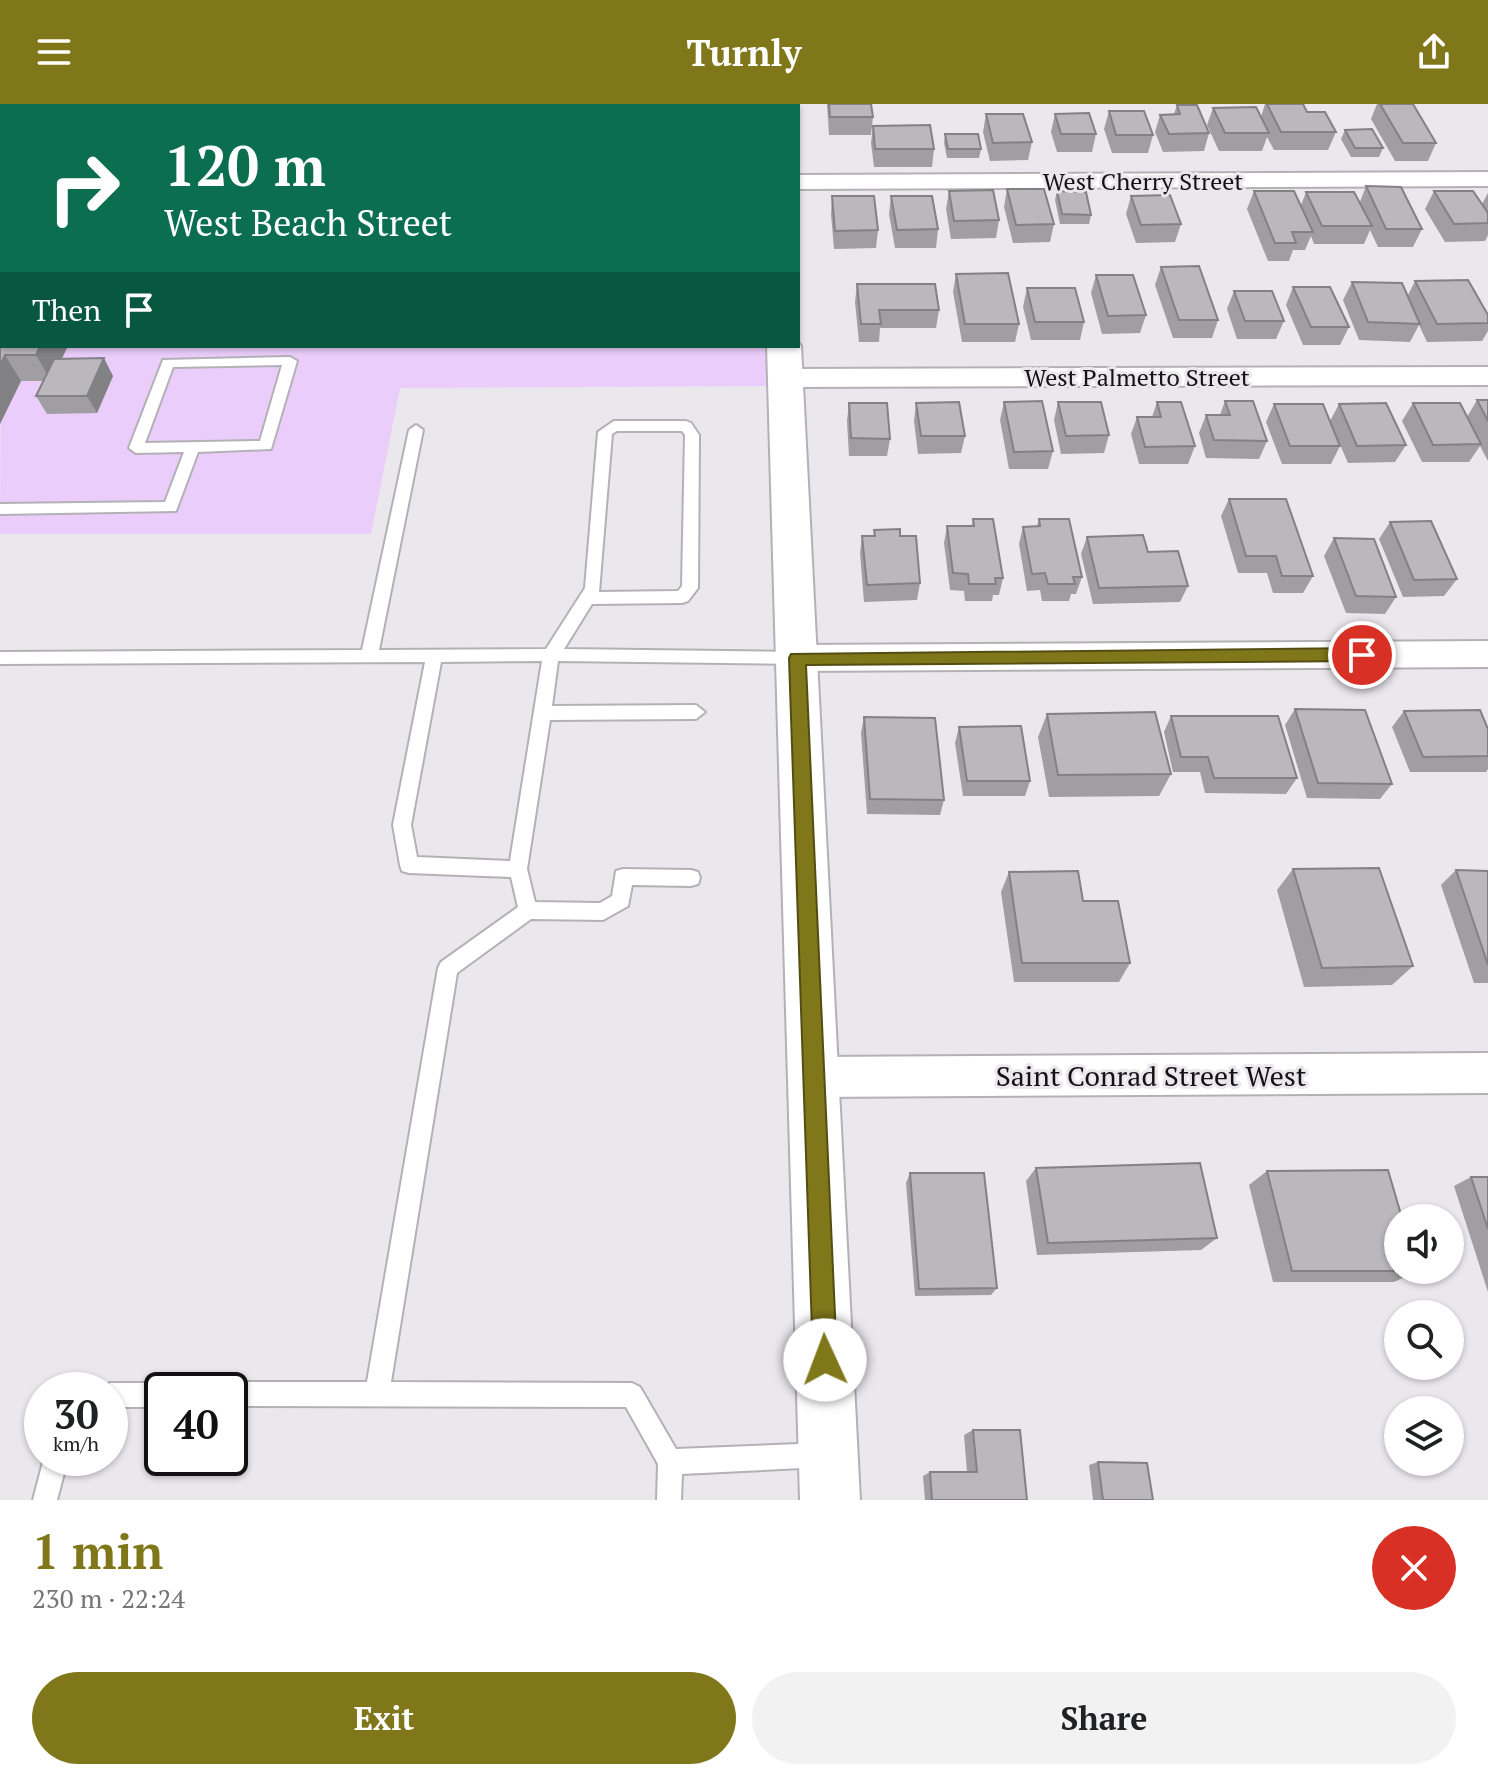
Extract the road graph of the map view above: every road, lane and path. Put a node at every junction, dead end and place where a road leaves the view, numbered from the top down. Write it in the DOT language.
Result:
graph roads {
  1 [pos="1488,179"];
  2 [pos="800,182"];
  3 [pos="785,362"];
  4 [pos="1488,376"];
  5 [pos="416,430"];
  6 [pos="193,447"];
  7 [pos="0,509"];
  8 [pos="589,598"];
  9 [pos="1488,654"];
  10 [pos="551,655"];
  11 [pos="434,656"];
  12 [pos="369,657"];
  13 [pos="0,658"];
  14 [pos="797,658"];
  15 [pos="696,712"];
  16 [pos="542,713"];
  17 [pos="518,869"];
  18 [pos="691,878"];
  19 [pos="528,910"];
  20 [pos="1488,1073"];
  21 [pos="814,1077"];
  22 [pos="248,1394"];
  23 [pos="377,1394"];
  24 [pos="828,1455"];
  25 [pos="670,1462"];
  26 [pos="51,1476"];
  27 [pos="45,1500"];
  28 [pos="669,1500"];
  29 [pos="830,1500"];
  1 -- 2 [label="street, West Cherry Street"];
  3 -- 4 [label="street, West Palmetto Street"];
  3 -- 14 [label="street"];
  5 -- 12 [label="lane"];
  6 -- 6 [label="lane"];
  6 -- 7 [label="lane"];
  8 -- 8 [label="lane"];
  8 -- 10 [label="lane"];
  9 -- 14 [label="street"];
  10 -- 11 [label="lane"];
  10 -- 14 [label="lane"];
  10 -- 16 [label="lane"];
  11 -- 12 [label="lane"];
  11 -- 17 [label="lane"];
  12 -- 13 [label="lane"];
  14 -- 21 [label="street"];
  15 -- 16 [label="lane"];
  16 -- 17 [label="lane"];
  17 -- 19 [label="lane"];
  18 -- 19 [label="lane"];
  19 -- 23 [label="lane"];
  20 -- 21 [label="street, Saint Conrad Street West"];
  21 -- 24 [label="street"];
  22 -- 23 [label="lane"];
  23 -- 25 [label="lane"];
  24 -- 25 [label="lane"];
  24 -- 29 [label="street"];
  25 -- 28 [label="lane"];
  26 -- 27 [label="lane"];
}
